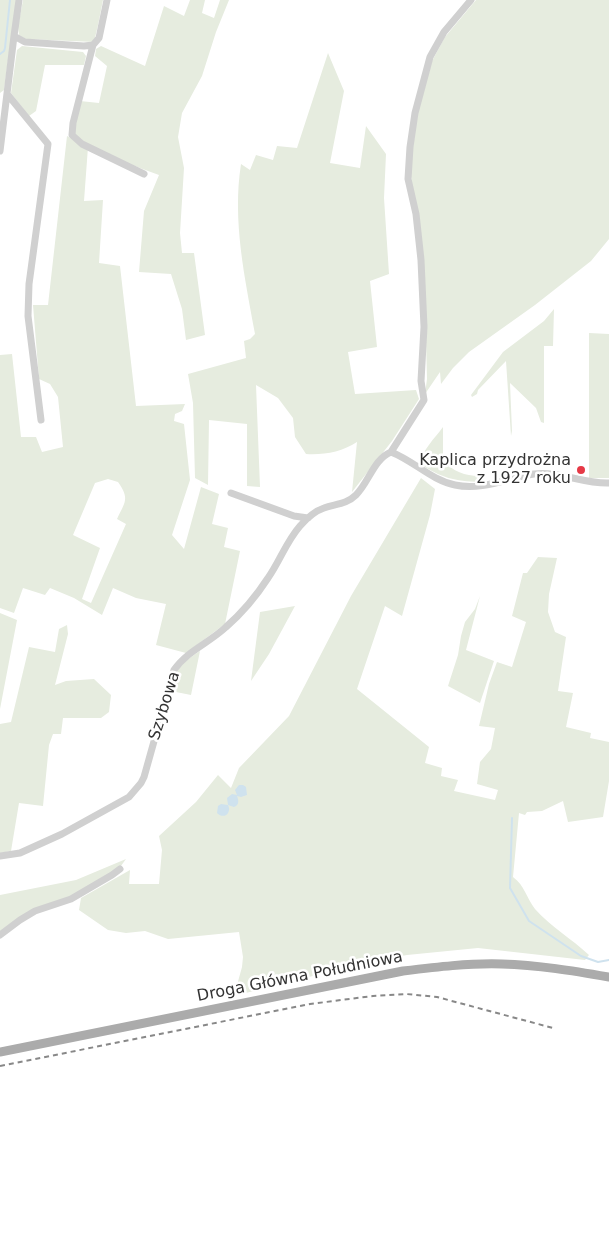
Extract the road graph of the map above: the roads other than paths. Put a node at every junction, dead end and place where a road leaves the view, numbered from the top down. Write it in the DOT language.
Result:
graph roads {
  1 [pos="19,0"];
  2 [pos="107,0"];
  3 [pos="471,0"];
  4 [pos="14,36"];
  5 [pos="93,45"];
  6 [pos="8,95"];
  7 [pos="0,151"];
  8 [pos="144,174"];
  9 [pos="41,420"];
  10 [pos="391,452"];
  11 [pos="609,482"];
  12 [pos="231,493"];
  13 [pos="308,518"];
  14 [pos="0,856"];
  15 [pos="120,868"];
  16 [pos="0,935"];
  17 [pos="609,977"];
  18 [pos="0,1052"];
  1 -- 4 [label="street"];
  2 -- 5 [label="street"];
  3 -- 10 [label="street, Szybowa"];
  4 -- 5 [label="street"];
  4 -- 6 [label="street"];
  5 -- 8 [label="street"];
  6 -- 7 [label="street"];
  6 -- 9 [label="street"];
  10 -- 11 [label="street"];
  10 -- 13 [label="street, Szybowa"];
  12 -- 13 [label="street"];
  13 -- 14 [label="street, Szybowa"];
  15 -- 16 [label="street"];
  17 -- 18 [label="main road, Droga Główna Południowa"];
}
